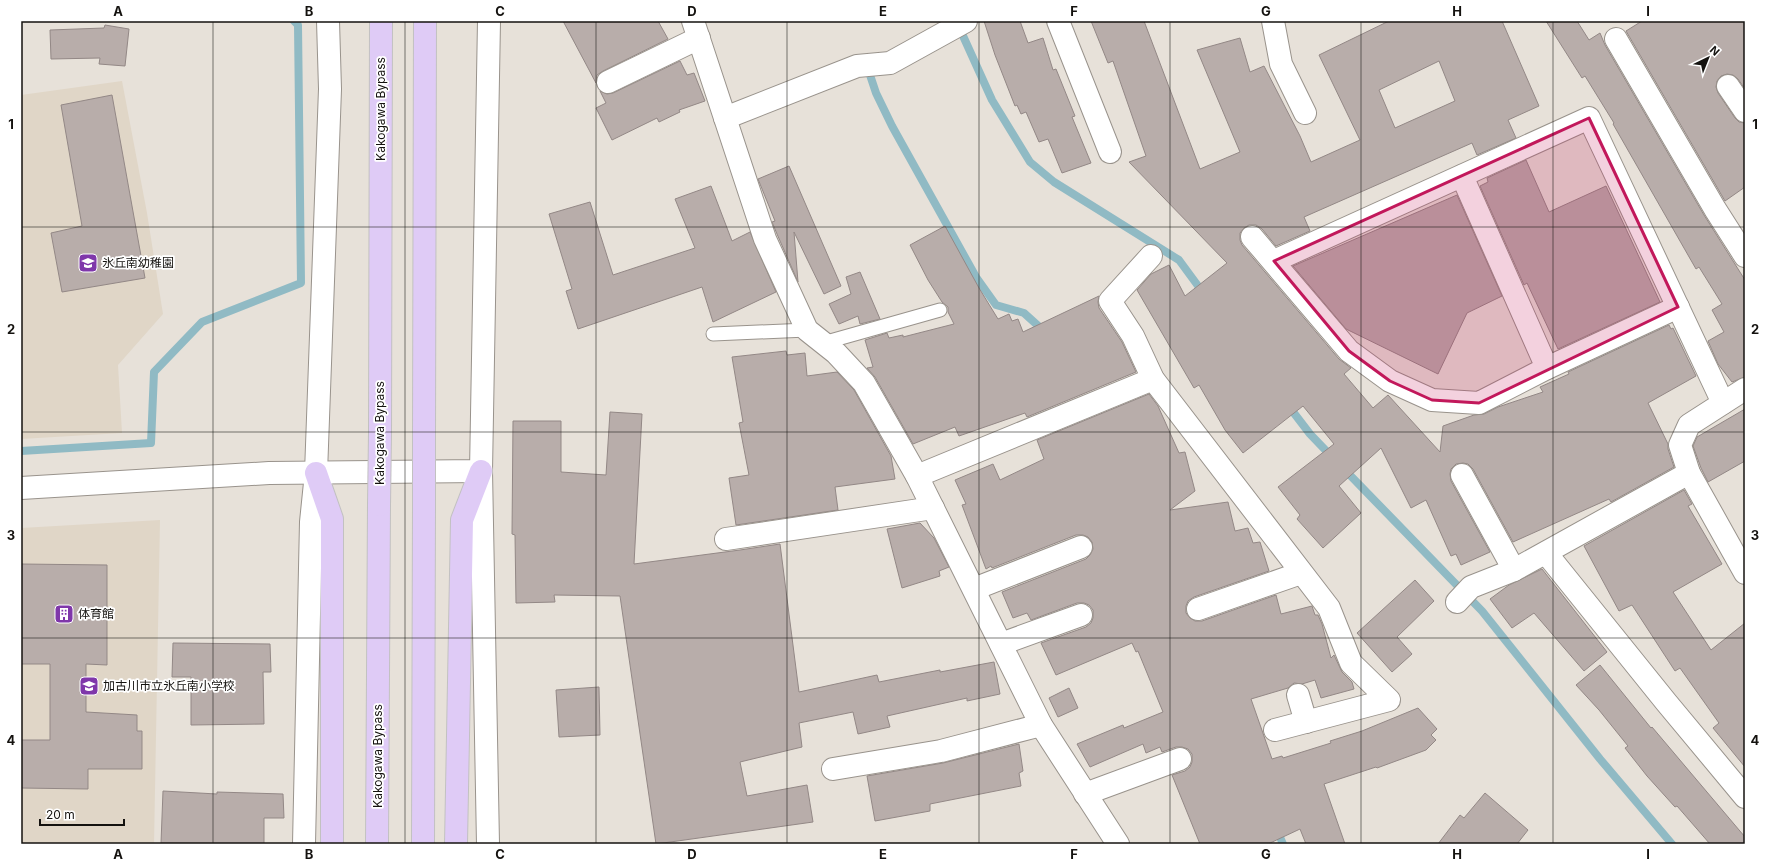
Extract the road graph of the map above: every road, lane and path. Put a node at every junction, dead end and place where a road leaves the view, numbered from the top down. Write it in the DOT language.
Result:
graph roads {
  1 [pos="328,21"];
  2 [pos="381,21"];
  3 [pos="425,21"];
  4 [pos="489,21"];
  5 [pos="966,21"];
  6 [pos="1058,21"];
  7 [pos="1273,21"];
  8 [pos="696,30"];
  9 [pos="1616,39"];
  10 [pos="608,82"];
  11 [pos="1728,86"];
  12 [pos="1745,111"];
  13 [pos="1305,113"];
  14 [pos="725,118"];
  15 [pos="1110,152"];
  16 [pos="1462,176"];
  17 [pos="1252,237"];
  18 [pos="1151,256"];
  19 [pos="1745,256"];
  20 [pos="1274,261"];
  21 [pos="1678,307"];
  22 [pos="940,310"];
  23 [pos="713,334"];
  24 [pos="815,336"];
  25 [pos="1547,368"];
  26 [pos="1153,378"];
  27 [pos="1745,389"];
  28 [pos="1723,403"];
  29 [pos="481,471"];
  30 [pos="316,473"];
  31 [pos="1689,473"];
  32 [pos="1462,475"];
  33 [pos="917,476"];
  34 [pos="21,488"];
  35 [pos="933,508"];
  36 [pos="726,539"];
  37 [pos="1081,547"];
  38 [pos="1546,553"];
  39 [pos="1514,570"];
  40 [pos="1301,573"];
  41 [pos="1745,573"];
  42 [pos="974,589"];
  43 [pos="1464,595"];
  44 [pos="1198,609"];
  45 [pos="1081,615"];
  46 [pos="1001,644"];
  47 [pos="1298,695"];
  48 [pos="1306,722"];
  49 [pos="1041,725"];
  50 [pos="1275,730"];
  51 [pos="1180,760"];
  52 [pos="834,769"];
  53 [pos="1085,794"];
  54 [pos="1745,797"];
  55 [pos="304,844"];
  56 [pos="332,844"];
  57 [pos="377,844"];
  58 [pos="423,844"];
  59 [pos="456,844"];
  60 [pos="488,844"];
  61 [pos="1118,844"];
  1 -- 30 [label="street"];
  2 -- 57 [label="highway, Kakogawa Bypass, bridge"];
  3 -- 58 [label="highway, bridge"];
  4 -- 29 [label="street"];
  5 -- 14 [label="street"];
  6 -- 15 [label="street"];
  7 -- 13 [label="street"];
  8 -- 10 [label="street"];
  8 -- 14 [label="street"];
  9 -- 19 [label="street"];
  11 -- 12 [label="street"];
  14 -- 24 [label="street"];
  16 -- 20 [label="street"];
  16 -- 21 [label="street"];
  16 -- 25 [label="street"];
  17 -- 20 [label="street"];
  18 -- 26 [label="street"];
  20 -- 25 [label="street"];
  21 -- 25 [label="street"];
  21 -- 28 [label="street"];
  22 -- 24 [label="lane"];
  23 -- 24 [label="lane"];
  24 -- 33 [label="street"];
  26 -- 33 [label="street"];
  26 -- 40 [label="street"];
  27 -- 28 [label="street"];
  28 -- 31 [label="street"];
  29 -- 30 [label="street"];
  29 -- 59 [label="highway"];
  29 -- 60 [label="street"];
  30 -- 34 [label="street"];
  30 -- 55 [label="street"];
  30 -- 56 [label="highway"];
  31 -- 38 [label="street"];
  31 -- 41 [label="street"];
  32 -- 39 [label="street"];
  33 -- 35 [label="street"];
  35 -- 36 [label="street"];
  35 -- 42 [label="street"];
  37 -- 42 [label="street"];
  38 -- 39 [label="street"];
  38 -- 54 [label="street"];
  39 -- 43 [label="street"];
  40 -- 44 [label="street"];
  40 -- 48 [label="street"];
  42 -- 46 [label="street"];
  45 -- 46 [label="street"];
  46 -- 49 [label="street"];
  47 -- 48 [label="street"];
  48 -- 50 [label="street"];
  49 -- 52 [label="street"];
  49 -- 53 [label="street"];
  51 -- 53 [label="street"];
  53 -- 61 [label="street"];
}
